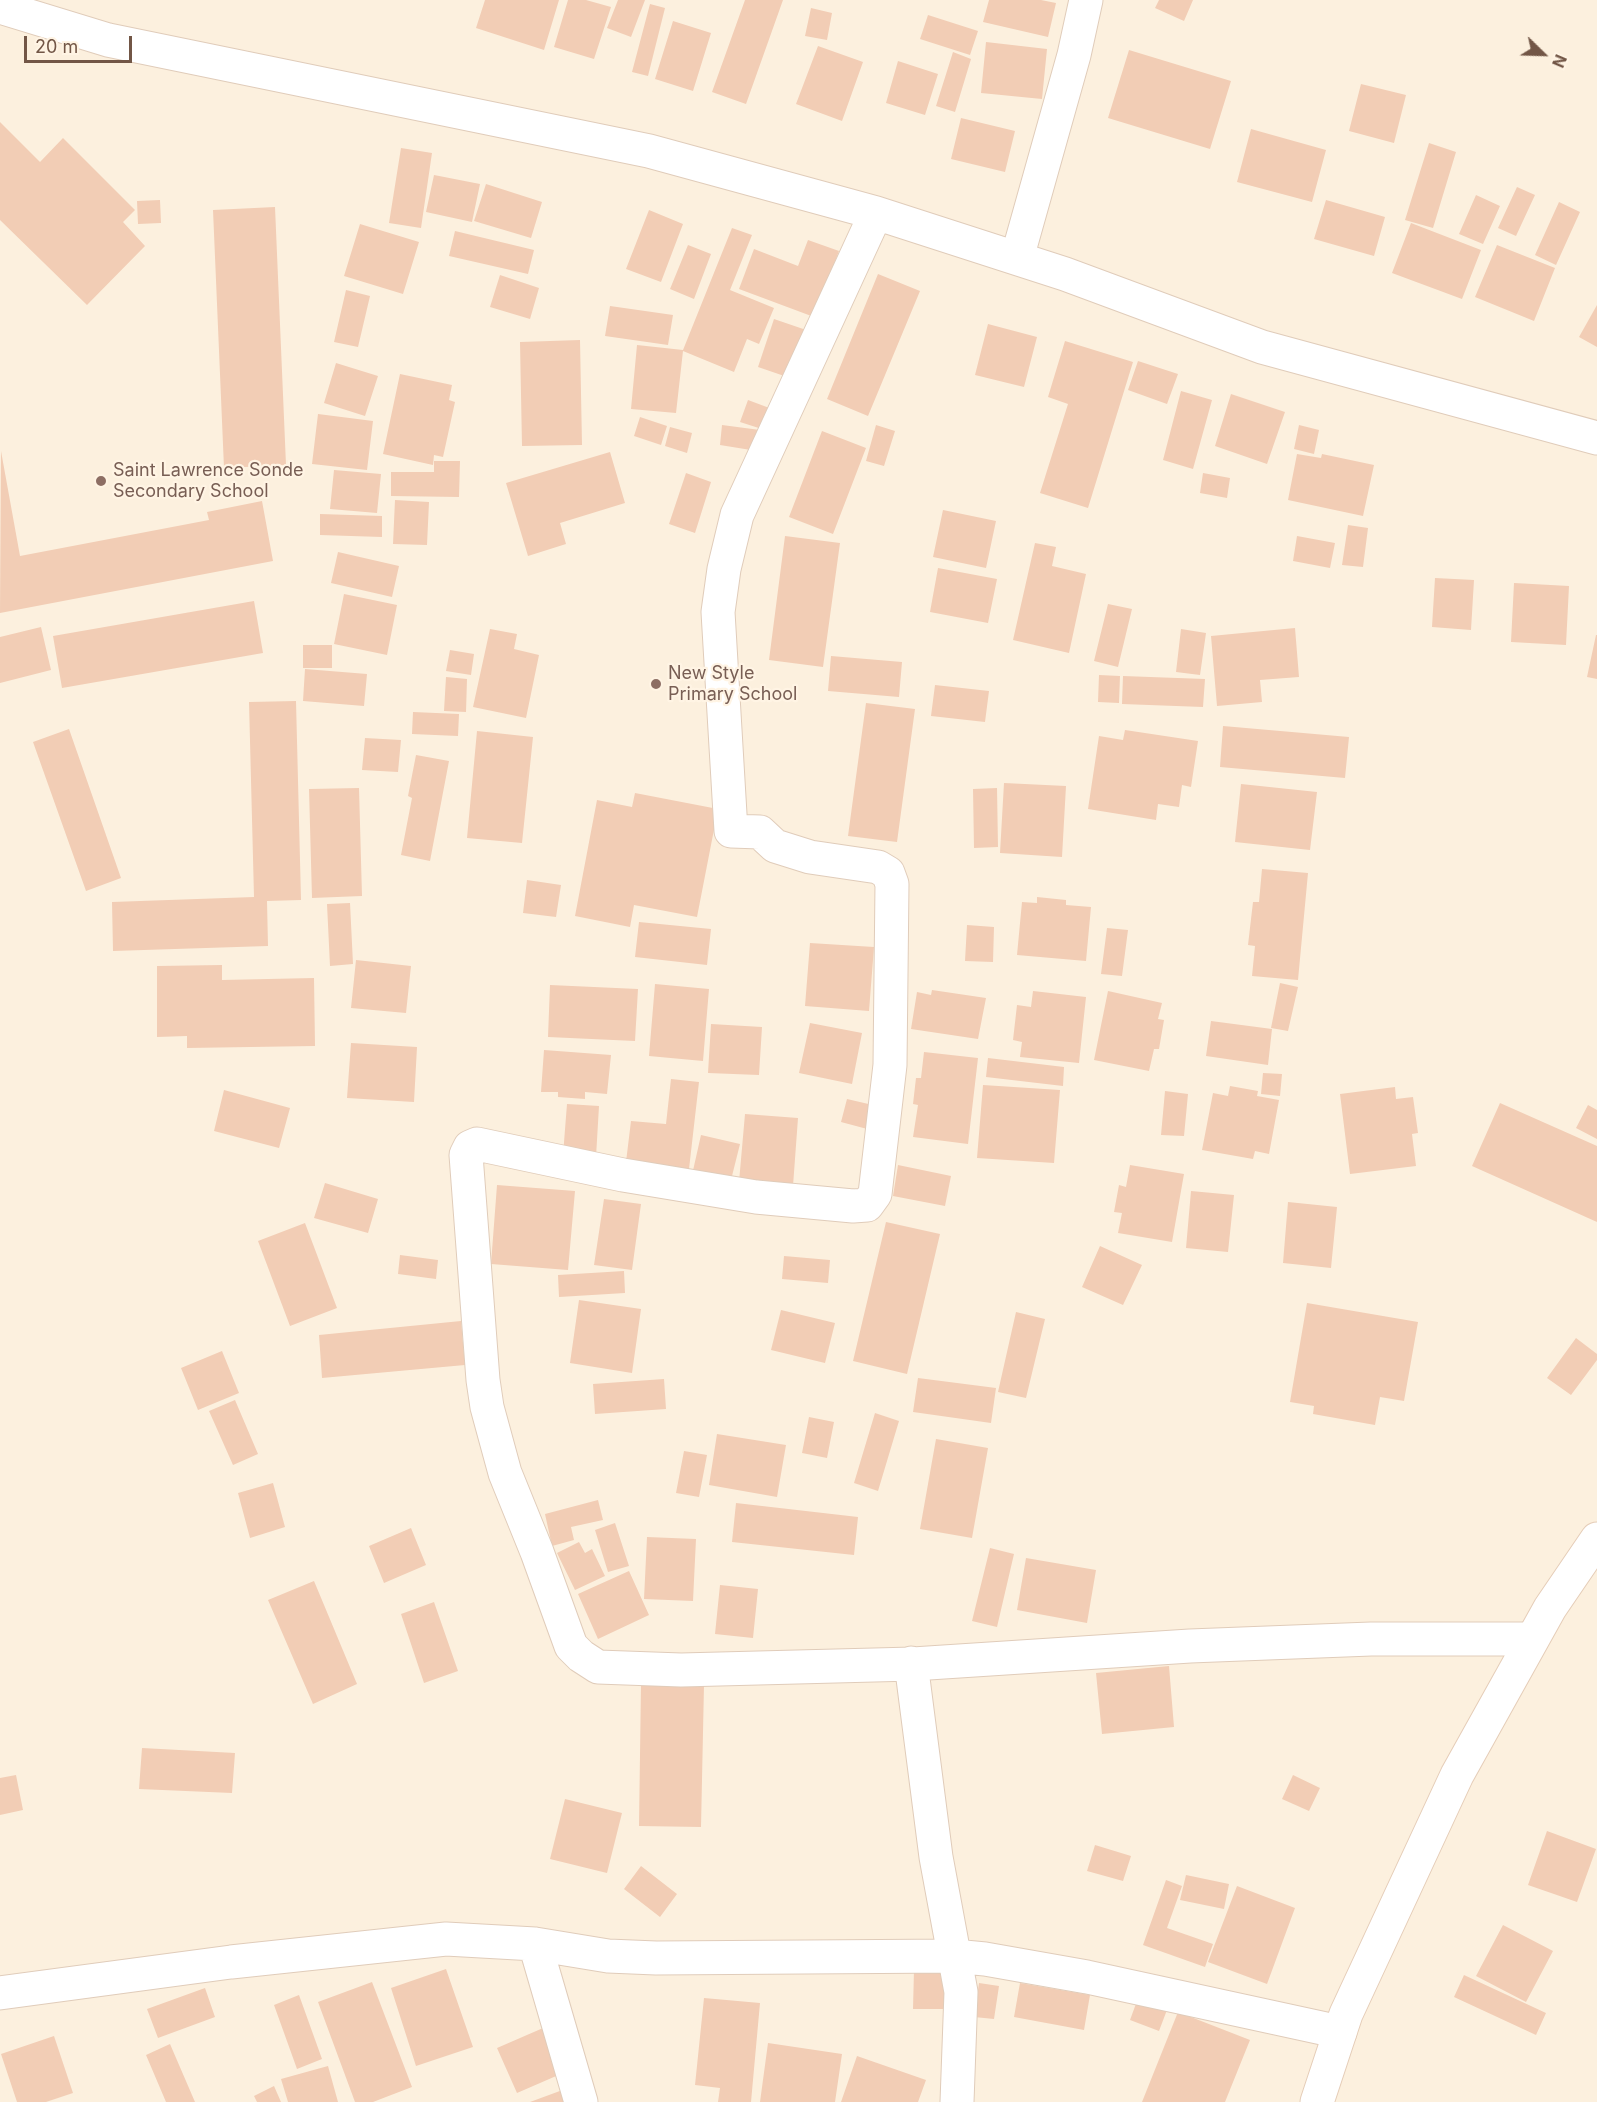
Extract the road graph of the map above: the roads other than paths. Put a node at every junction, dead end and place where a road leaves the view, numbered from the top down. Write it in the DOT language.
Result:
graph roads {
  1 [pos="1086,0"];
  2 [pos="0,8"];
  3 [pos="876,213"];
  4 [pos="1017,258"];
  5 [pos="1597,438"];
  6 [pos="1597,1539"];
  7 [pos="1532,1639"];
  8 [pos="911,1663"];
  9 [pos="536,1944"];
  10 [pos="954,1956"];
  11 [pos="0,1993"];
  12 [pos="1340,2032"];
  13 [pos="581,2102"];
  14 [pos="957,2102"];
  15 [pos="1317,2102"];
  1 -- 4 [label="street"];
  2 -- 3 [label="street"];
  3 -- 4 [label="street"];
  3 -- 8 [label="street"];
  4 -- 5 [label="street"];
  6 -- 7 [label="street"];
  7 -- 8 [label="street"];
  7 -- 12 [label="street"];
  8 -- 10 [label="street"];
  9 -- 10 [label="street"];
  9 -- 11 [label="street"];
  9 -- 13 [label="street"];
  10 -- 12 [label="street"];
  10 -- 14 [label="street"];
  12 -- 15 [label="street"];
}
